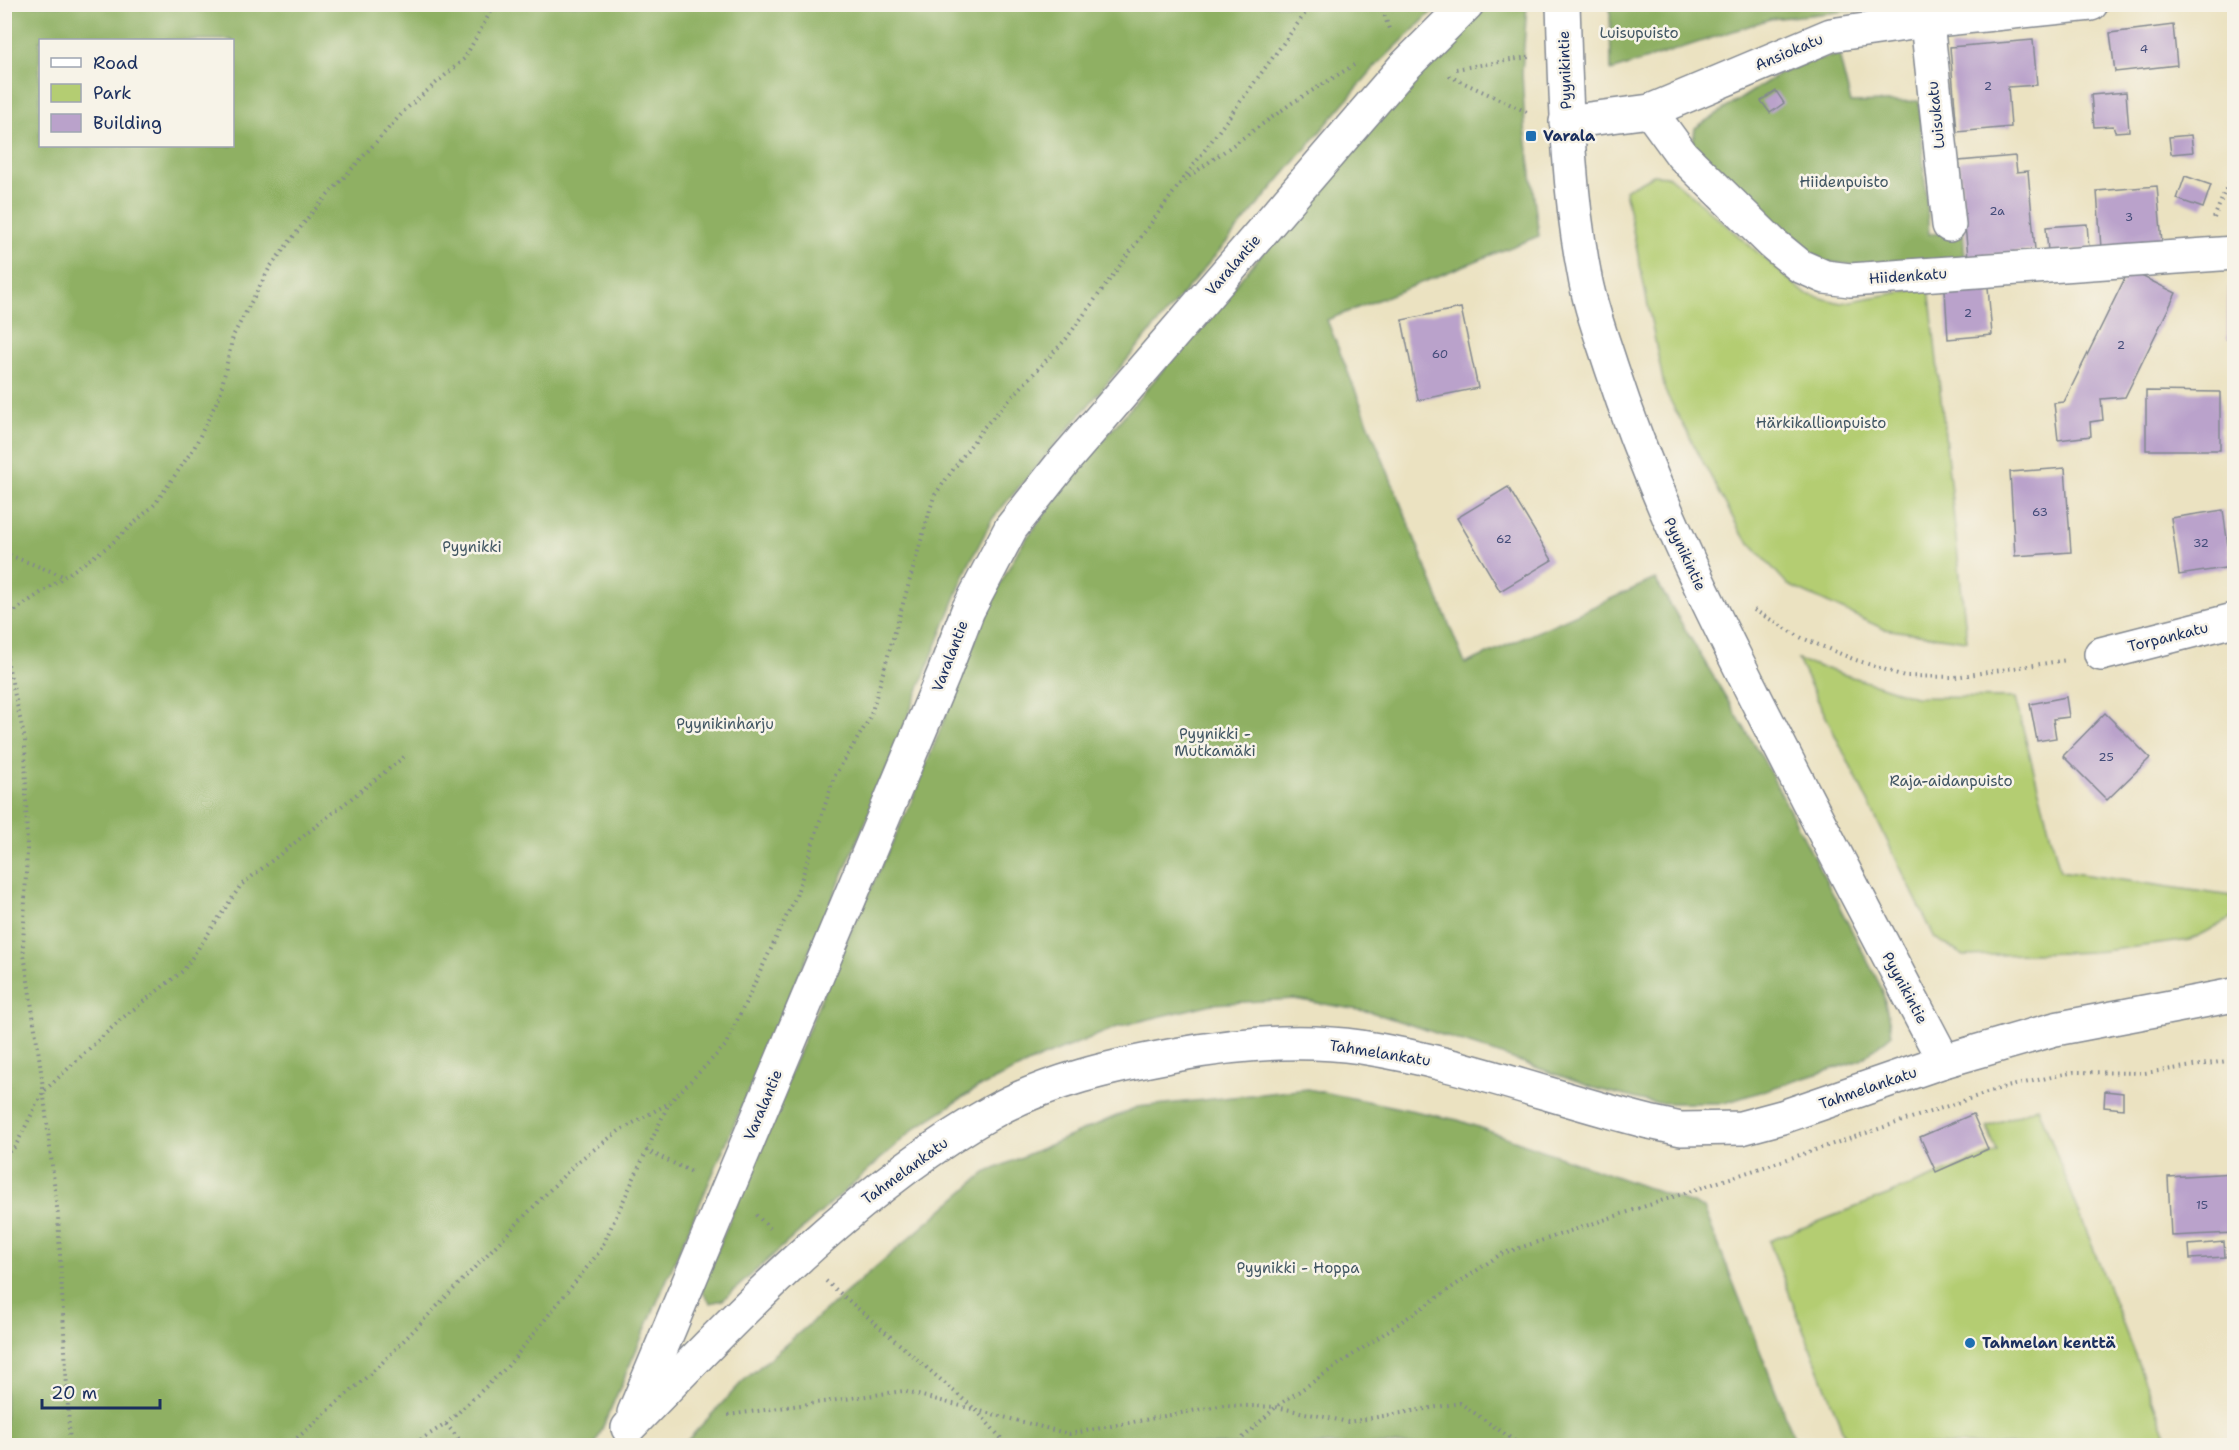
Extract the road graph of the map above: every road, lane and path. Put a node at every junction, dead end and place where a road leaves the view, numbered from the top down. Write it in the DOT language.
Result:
graph roads {
  1 [pos="495,4"];
  2 [pos="1312,4"];
  3 [pos="1467,4"];
  4 [pos="1563,4"];
  5 [pos="2091,4"];
  6 [pos="1925,13"];
  7 [pos="1532,56"];
  8 [pos="1363,60"];
  9 [pos="1650,111"];
  10 [pos="1532,114"];
  11 [pos="1566,122"];
  12 [pos="2235,169"];
  13 [pos="1181,182"];
  14 [pos="1949,225"];
  15 [pos="2235,253"];
  16 [pos="2197,256"];
  17 [pos="4,553"];
  18 [pos="64,577"];
  19 [pos="1750,608"];
  20 [pos="2235,620"];
  21 [pos="4,624"];
  22 [pos="4,647"];
  23 [pos="2101,654"];
  24 [pos="404,757"];
  25 [pos="2235,995"];
  26 [pos="2235,1060"];
  27 [pos="1944,1061"];
  28 [pos="43,1092"];
  29 [pos="669,1103"];
  30 [pos="646,1150"];
  31 [pos="4,1155"];
  32 [pos="728,1189"];
  33 [pos="801,1257"];
  34 [pos="1276,1407"];
  35 [pos="977,1410"];
  36 [pos="728,1415"];
  37 [pos="446,1424"];
  38 [pos="624,1437"];
  39 [pos="70,1446"];
  40 [pos="288,1446"];
  41 [pos="411,1446"];
  42 [pos="465,1446"];
  43 [pos="1008,1446"];
  44 [pos="1234,1446"];
  45 [pos="1522,1446"];
  1 -- 18 [label="path"];
  2 -- 13 [label="path"];
  3 -- 32 [label="street, Varalantie"];
  4 -- 11 [label="street, Pyynikintie"];
  5 -- 6 [label="street, Ansiokatu"];
  6 -- 9 [label="street, Ansiokatu"];
  6 -- 14 [label="street, Luisukatu"];
  7 -- 10 [label="path"];
  8 -- 13 [label="path"];
  9 -- 11 [label="street, Ansiokatu"];
  9 -- 16 [label="street, Hiidenkatu"];
  11 -- 27 [label="street, Pyynikintie"];
  12 -- 16 [label="path"];
  13 -- 29 [label="path"];
  15 -- 16 [label="street, Hiidenkatu"];
  17 -- 18 [label="path"];
  18 -- 21 [label="path"];
  19 -- 23 [label="path"];
  20 -- 23 [label="street, Torpankatu"];
  22 -- 28 [label="path"];
  24 -- 28 [label="path"];
  25 -- 27 [label="street, Tahmelankatu"];
  26 -- 34 [label="path"];
  27 -- 33 [label="street, Tahmelankatu"];
  28 -- 31 [label="path"];
  28 -- 39 [label="path"];
  29 -- 30 [label="path"];
  29 -- 40 [label="path"];
  30 -- 32 [label="path"];
  30 -- 37 [label="path"];
  32 -- 33 [label="path"];
  32 -- 38 [label="street, Varalantie"];
  33 -- 35 [label="path"];
  33 -- 38 [label="street, Tahmelankatu"];
  34 -- 35 [label="path"];
  34 -- 44 [label="path"];
  34 -- 45 [label="path"];
  35 -- 36 [label="path"];
  35 -- 43 [label="path"];
  37 -- 41 [label="path"];
  37 -- 42 [label="path"];
}
